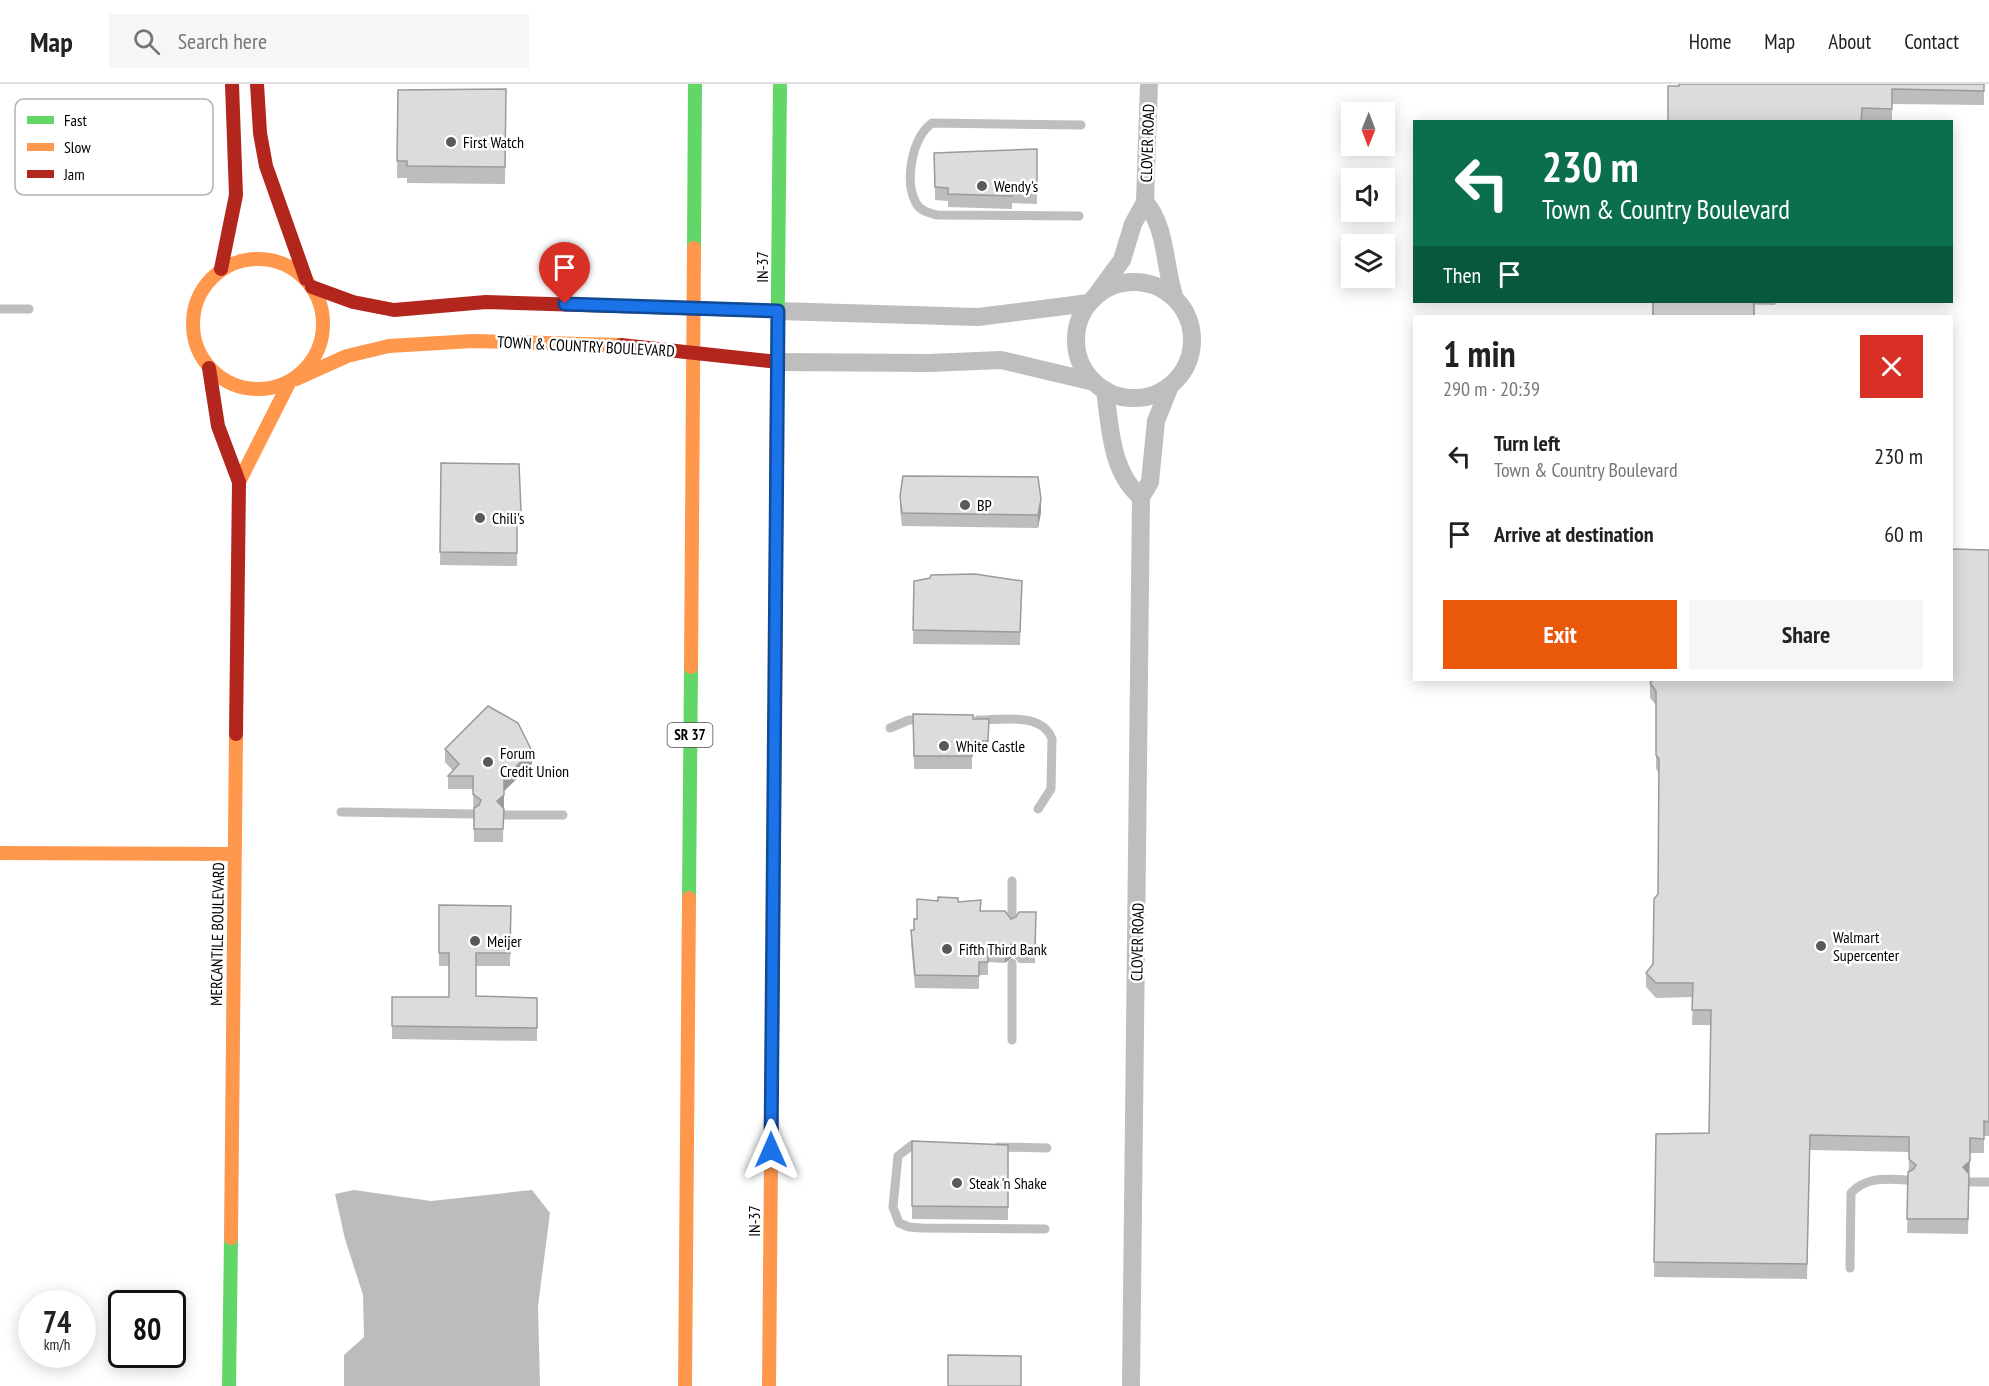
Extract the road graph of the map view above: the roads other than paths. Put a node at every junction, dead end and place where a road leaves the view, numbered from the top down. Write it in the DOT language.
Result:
graph roads {
  1 [pos="232,84"];
  2 [pos="257,84"];
  3 [pos="695,84"];
  4 [pos="780,84"];
  5 [pos="1149,84"];
  6 [pos="1080,125"];
  7 [pos="1145,202"];
  8 [pos="1079,216"];
  9 [pos="221,269"];
  10 [pos="309,283"];
  11 [pos="1175,299"];
  12 [pos="1092,301"];
  13 [pos="0,309"];
  14 [pos="29,309"];
  15 [pos="694,309"];
  16 [pos="778,311"];
  17 [pos="694,352"];
  18 [pos="778,362"];
  19 [pos="209,368"];
  20 [pos="292,381"];
  21 [pos="1100,386"];
  22 [pos="1170,386"];
  23 [pos="239,482"];
  24 [pos="1141,497"];
  25 [pos="932,720"];
  26 [pos="966,720"];
  27 [pos="890,728"];
  28 [pos="1038,809"];
  29 [pos="341,812"];
  30 [pos="474,814"];
  31 [pos="504,815"];
  32 [pos="563,815"];
  33 [pos="0,853"];
  34 [pos="234,854"];
  35 [pos="1012,881"];
  36 [pos="1012,925"];
  37 [pos="1012,963"];
  38 [pos="1012,1040"];
  39 [pos="935,1146"];
  40 [pos="991,1147"];
  41 [pos="1047,1148"];
  42 [pos="1909,1180"];
  43 [pos="1970,1182"];
  44 [pos="1989,1182"];
  45 [pos="1045,1229"];
  46 [pos="1850,1268"];
  47 [pos="229,1386"];
  48 [pos="685,1386"];
  49 [pos="769,1386"];
  50 [pos="1131,1386"];
  1 -- 9 [label="main road"];
  2 -- 10 [label="main road"];
  3 -- 15 [label="main road, SR 37"];
  4 -- 16 [label="main road, IN-37"];
  5 -- 7 [label="street, CLOVER ROAD"];
  6 -- 8 [label="lane"];
  7 -- 11 [label="street, CLOVER ROAD"];
  7 -- 12 [label="street, CLOVER ROAD"];
  9 -- 10 [label="main road"];
  9 -- 19 [label="main road"];
  10 -- 15 [label="main road"];
  10 -- 20 [label="main road"];
  11 -- 12 [label="street"];
  11 -- 22 [label="street"];
  12 -- 16 [label="street"];
  12 -- 21 [label="street"];
  13 -- 14 [label="lane"];
  15 -- 16 [label="main road"];
  15 -- 17 [label="main road, SR 37"];
  16 -- 18 [label="main road, IN-37"];
  17 -- 18 [label="main road, TOWN & COUNTRY BOULEVARD"];
  17 -- 20 [label="main road, TOWN & COUNTRY BOULEVARD"];
  17 -- 48 [label="main road, SR 37"];
  18 -- 21 [label="street, TOWN & COUNTRY BOULEVARD"];
  18 -- 49 [label="main road, IN-37"];
  19 -- 20 [label="main road"];
  19 -- 23 [label="main road, MERCANTILE BOULEVARD"];
  20 -- 23 [label="main road"];
  21 -- 22 [label="street"];
  21 -- 24 [label="street"];
  22 -- 24 [label="street, CLOVER ROAD"];
  23 -- 34 [label="main road, MERCANTILE BOULEVARD"];
  24 -- 50 [label="street, CLOVER ROAD"];
  25 -- 27 [label="lane"];
  26 -- 28 [label="lane"];
  29 -- 30 [label="lane"];
  31 -- 32 [label="lane"];
  33 -- 34 [label="main road"];
  34 -- 47 [label="main road, MERCANTILE BOULEVARD"];
  35 -- 36 [label="lane"];
  37 -- 38 [label="lane"];
  39 -- 45 [label="lane"];
  40 -- 41 [label="lane"];
  42 -- 46 [label="lane"];
  43 -- 44 [label="lane"];
}
